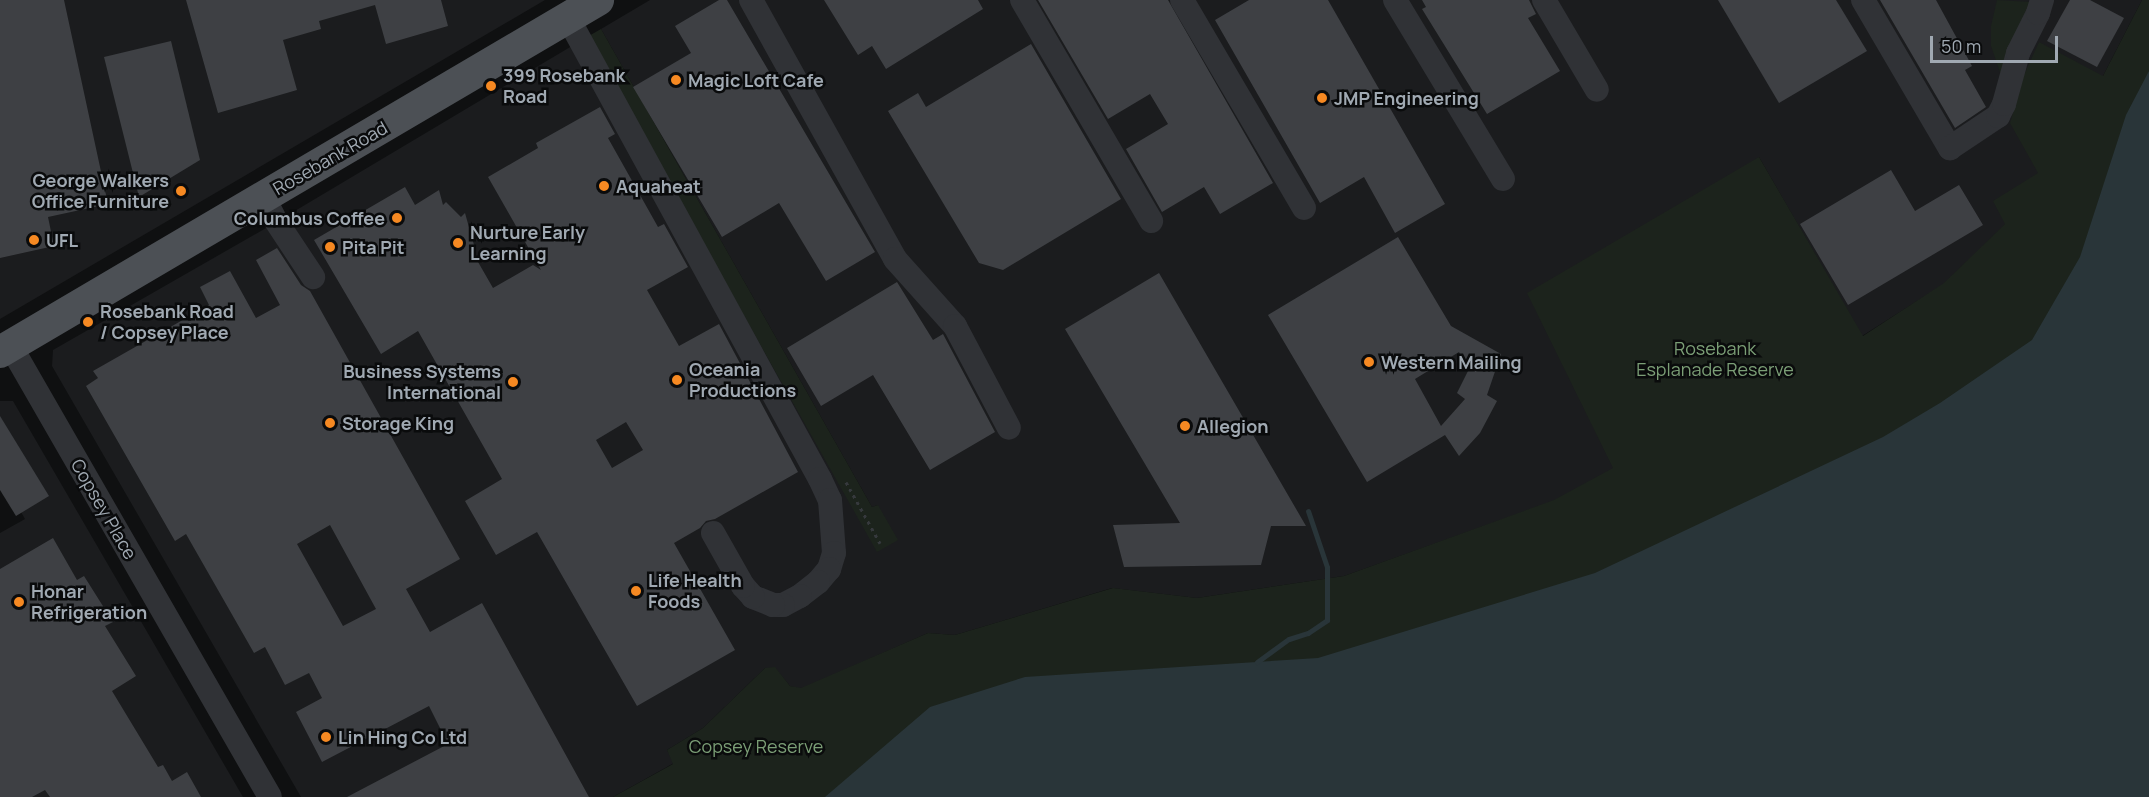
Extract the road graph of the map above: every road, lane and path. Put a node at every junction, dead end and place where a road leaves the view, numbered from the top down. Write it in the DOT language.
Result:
graph roads {
  1 [pos="598,0"];
  2 [pos="751,0"];
  3 [pos="1022,0"];
  4 [pos="1182,0"];
  5 [pos="1395,0"];
  6 [pos="1544,0"];
  7 [pos="1863,0"];
  8 [pos="2042,0"];
  9 [pos="568,18"];
  10 [pos="1597,90"];
  11 [pos="1503,179"];
  12 [pos="263,196"];
  13 [pos="1304,208"];
  14 [pos="1151,221"];
  15 [pos="313,277"];
  16 [pos="5,349"];
  17 [pos="1009,428"];
  18 [pos="712,533"];
  19 [pos="270,797"];
  1 -- 9 [label="main road, Rosebank Road"];
  2 -- 17 [label="street"];
  3 -- 14 [label="street"];
  4 -- 13 [label="street"];
  5 -- 11 [label="street"];
  6 -- 10 [label="street"];
  7 -- 8 [label="street"];
  9 -- 12 [label="main road, Rosebank Road"];
  9 -- 18 [label="street"];
  12 -- 15 [label="street"];
  12 -- 16 [label="main road, Rosebank Road"];
  16 -- 19 [label="street, Copsey Place"];
}
